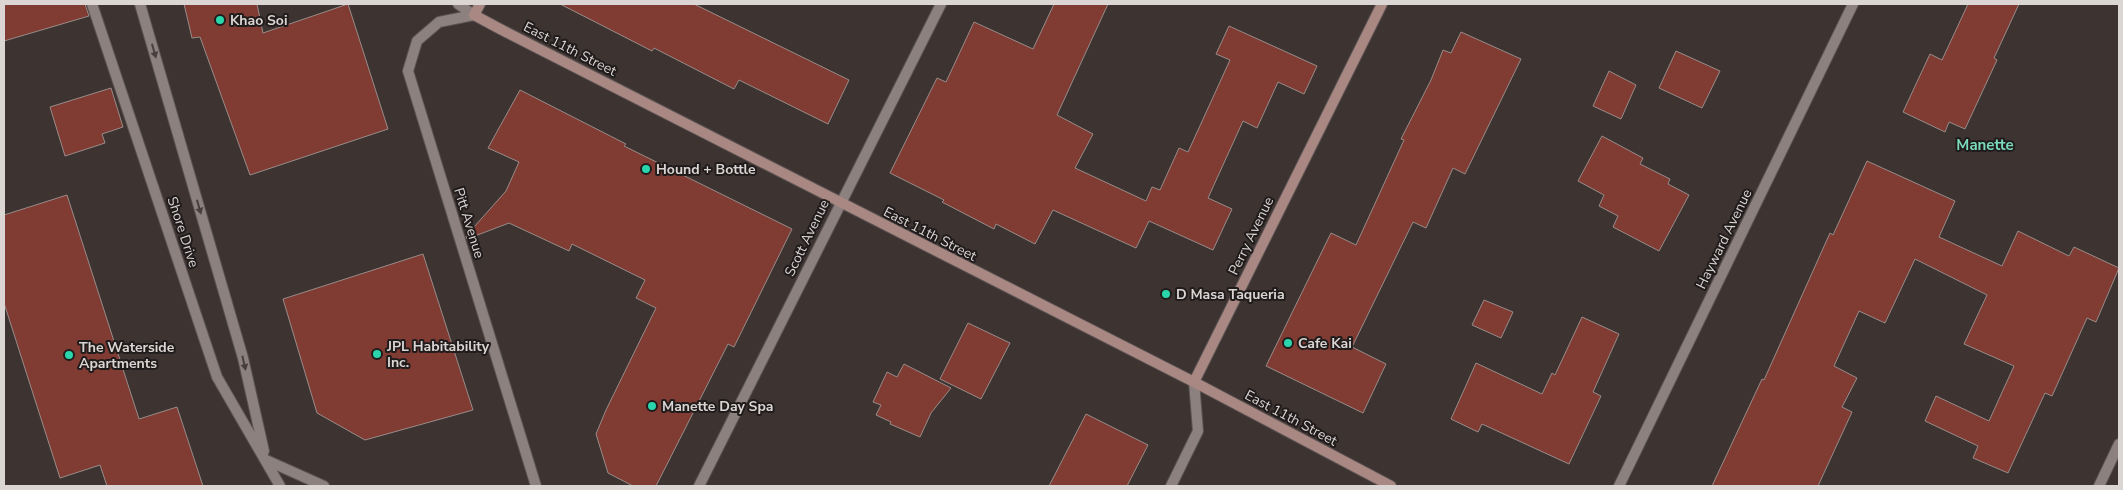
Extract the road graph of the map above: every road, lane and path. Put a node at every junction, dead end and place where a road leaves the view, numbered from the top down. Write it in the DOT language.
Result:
graph roads {
  1 [pos="92,4"];
  2 [pos="140,4"];
  3 [pos="458,4"];
  4 [pos="480,4"];
  5 [pos="942,4"];
  6 [pos="1382,4"];
  7 [pos="1853,4"];
  8 [pos="474,15"];
  9 [pos="840,203"];
  10 [pos="1194,382"];
  11 [pos="2119,444"];
  12 [pos="266,460"];
  13 [pos="271,486"];
  14 [pos="280,486"];
  15 [pos="324,486"];
  16 [pos="536,486"];
  17 [pos="699,486"];
  18 [pos="1170,486"];
  19 [pos="1391,486"];
  20 [pos="1620,486"];
  21 [pos="2098,486"];
  1 -- 12 [label="street, Shore Drive"];
  2 -- 12 [label="street, Shore Drive, one-way"];
  3 -- 8 [label="street, East 11th Street"];
  4 -- 8 [label="main road"];
  5 -- 9 [label="street, Scott Avenue"];
  6 -- 10 [label="main road, Perry Avenue"];
  7 -- 20 [label="street, Hayward Avenue"];
  8 -- 9 [label="main road, East 11th Street"];
  8 -- 16 [label="street, Pitt Avenue"];
  9 -- 10 [label="main road, East 11th Street"];
  9 -- 17 [label="street, Scott Avenue"];
  10 -- 18 [label="street"];
  10 -- 19 [label="main road, East 11th Street"];
  11 -- 21 [label="street"];
  12 -- 13 [label="street, Shore Drive"];
  12 -- 14 [label="street, Shore Drive"];
  12 -- 15 [label="street"];
}
